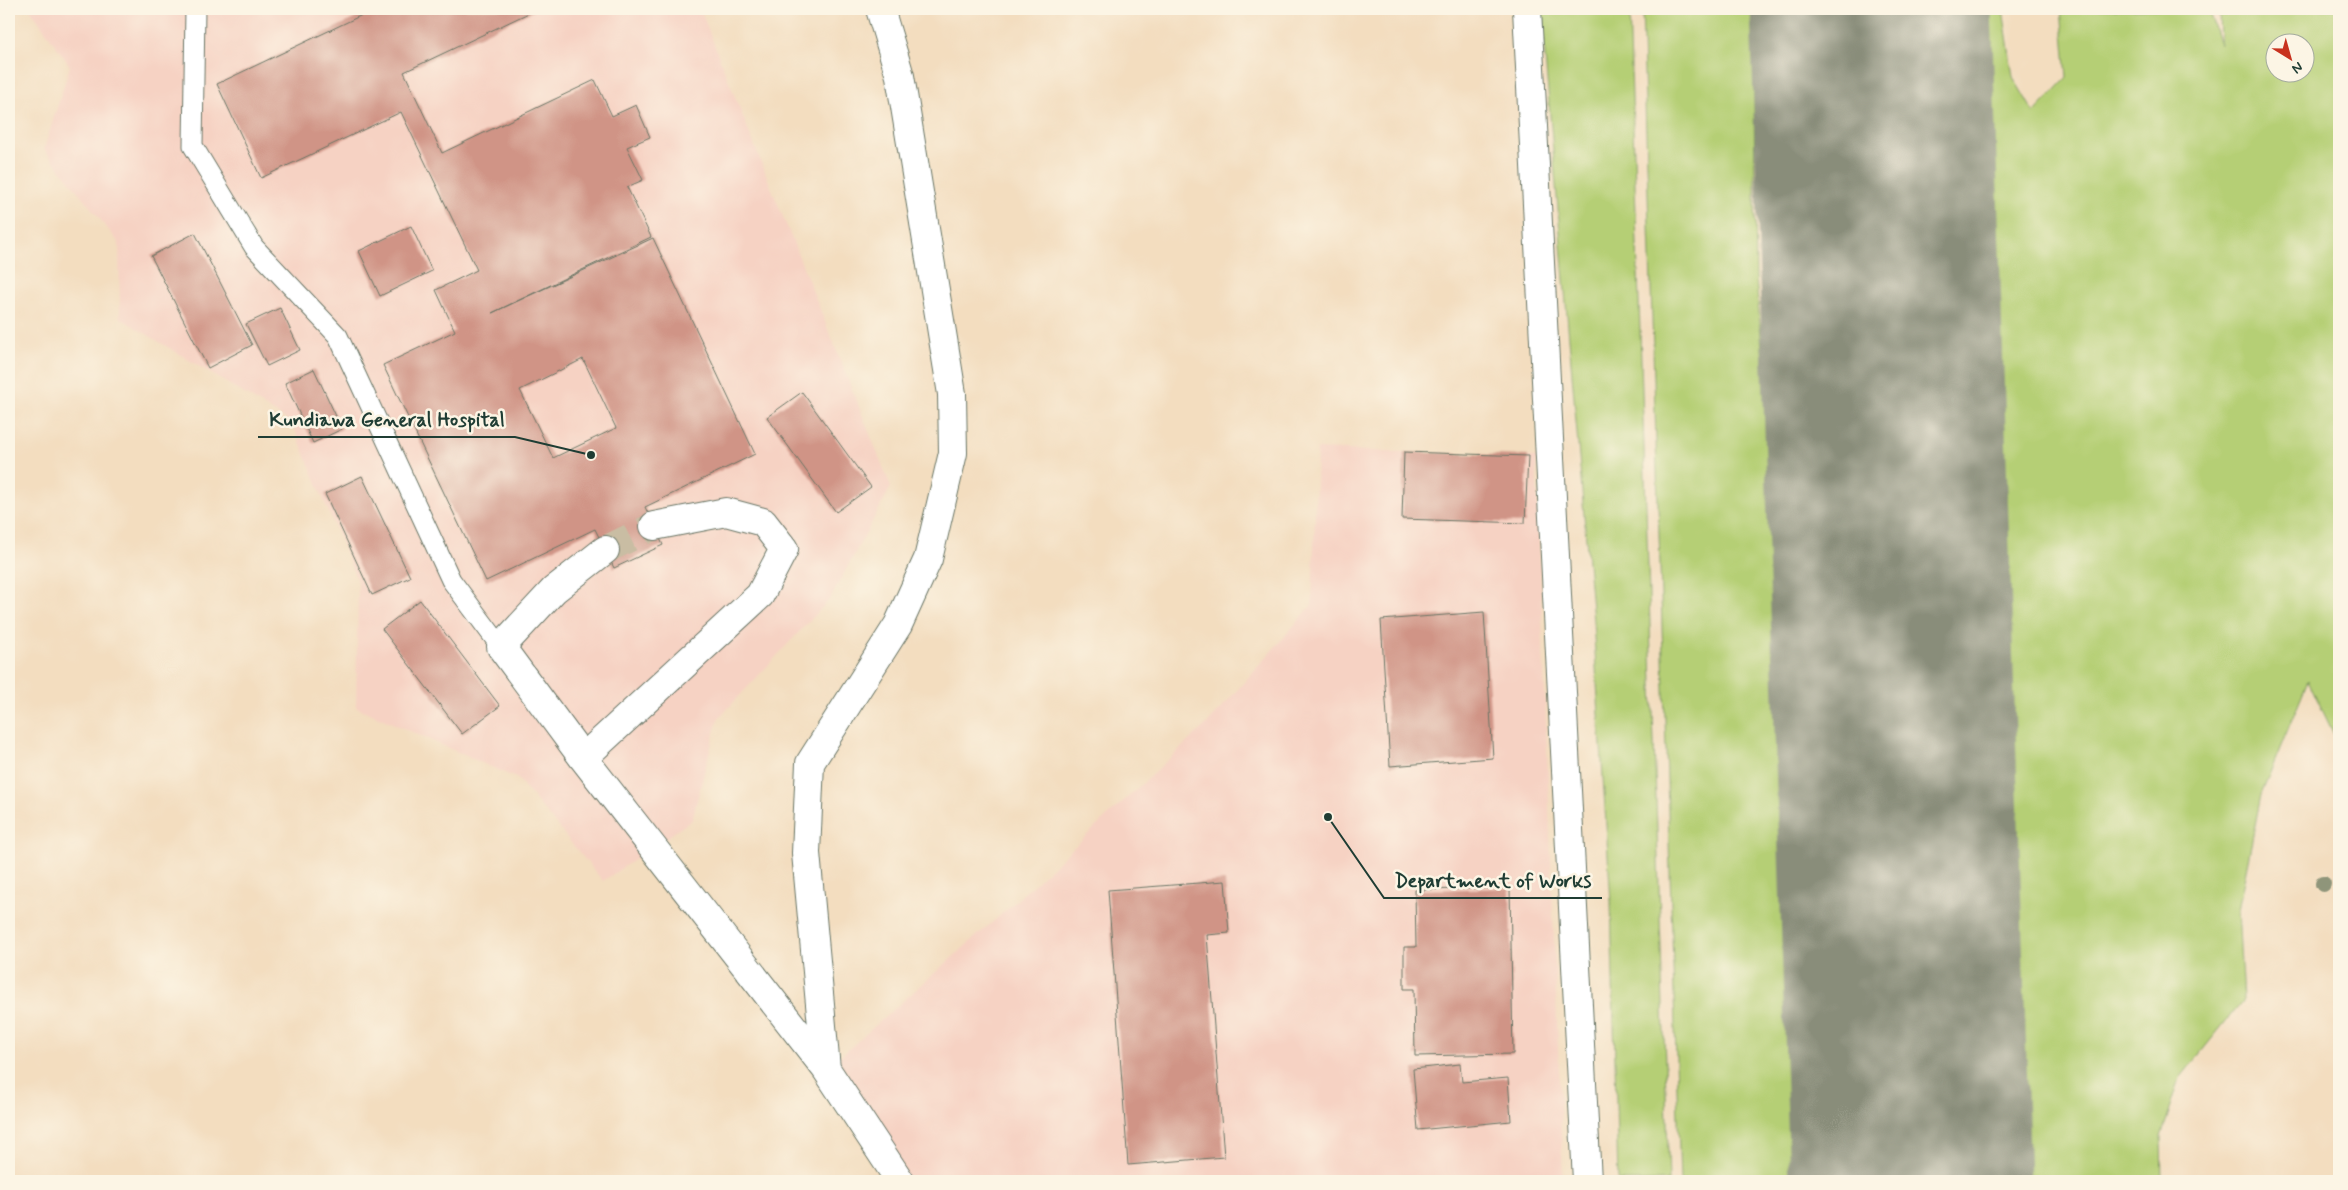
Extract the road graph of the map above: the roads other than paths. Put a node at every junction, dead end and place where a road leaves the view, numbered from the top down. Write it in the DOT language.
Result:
graph roads {
  1 [pos="195,9"];
  2 [pos="880,9"];
  3 [pos="1527,9"];
  4 [pos="654,526"];
  5 [pos="605,550"];
  6 [pos="501,647"];
  7 [pos="583,758"];
  8 [pos="826,1069"];
  9 [pos="900,1181"];
  10 [pos="1587,1181"];
  1 -- 6 [label="lane"];
  2 -- 8 [label="street"];
  3 -- 10 [label="street"];
  4 -- 7 [label="street"];
  5 -- 6 [label="street"];
  6 -- 7 [label="street"];
  7 -- 8 [label="street"];
  8 -- 9 [label="street"];
}
